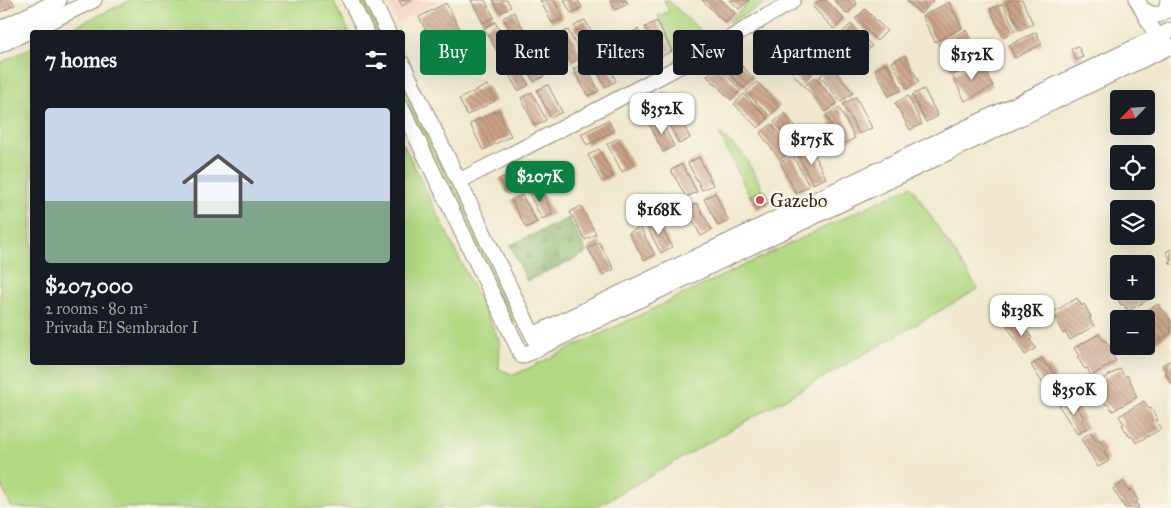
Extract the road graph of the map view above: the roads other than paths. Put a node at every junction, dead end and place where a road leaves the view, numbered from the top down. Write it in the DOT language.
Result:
graph roads {
  1 [pos="59,0"];
  2 [pos="94,0"];
  3 [pos="350,0"];
  4 [pos="372,0"];
  5 [pos="794,0"];
  6 [pos="1170,0"];
  7 [pos="1140,4"];
  8 [pos="0,28"];
  9 [pos="31,30"];
  10 [pos="365,30"];
  11 [pos="387,30"];
  12 [pos="1171,30"];
  13 [pos="30,31"];
  14 [pos="1157,37"];
  15 [pos="0,45"];
  16 [pos="1171,45"];
  17 [pos="405,69"];
  18 [pos="405,114"];
  19 [pos="459,181"];
  20 [pos="536,341"];
  1 -- 8 [label="street"];
  2 -- 9 [label="street"];
  3 -- 10 [label="street"];
  4 -- 11 [label="street"];
  5 -- 19 [label="street"];
  6 -- 7 [label="street"];
  7 -- 14 [label="street"];
  12 -- 14 [label="street"];
  13 -- 15 [label="street"];
  14 -- 16 [label="street"];
  14 -- 20 [label="street"];
  16 -- 20 [label="street"];
  17 -- 19 [label="street"];
  18 -- 20 [label="street"];
  19 -- 20 [label="street"];
}
